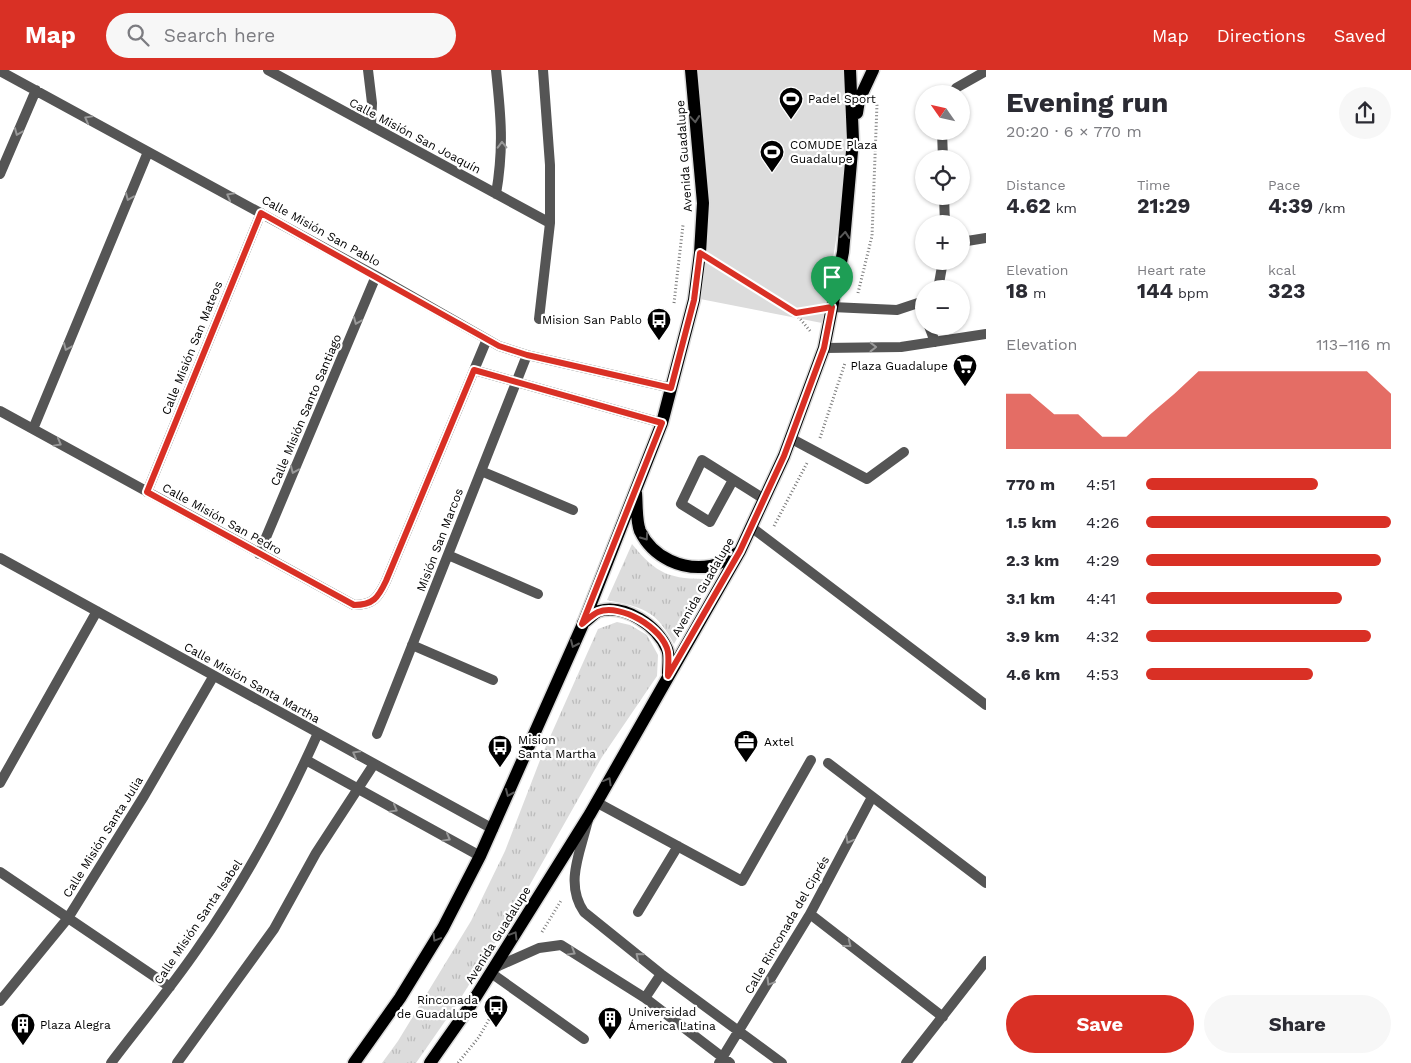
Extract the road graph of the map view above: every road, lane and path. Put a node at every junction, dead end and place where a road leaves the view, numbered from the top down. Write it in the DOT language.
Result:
graph roads {
  1 [pos="268,70"];
  2 [pos="368,70"];
  3 [pos="496,70"];
  4 [pos="543,70"];
  5 [pos="691,70"];
  6 [pos="850,70"];
  7 [pos="873,70"];
  8 [pos="0,71"];
  9 [pos="986,71"];
  10 [pos="961,85"];
  11 [pos="36,90"];
  12 [pos="371,126"];
  13 [pos="853,140"];
  14 [pos="148,152"];
  15 [pos="0,174"];
  16 [pos="496,194"];
  17 [pos="261,213"];
  18 [pos="683,222"];
  19 [pos="550,223"];
  20 [pos="986,238"];
  21 [pos="970,241"];
  22 [pos="700,253"];
  23 [pos="376,276"];
  24 [pos="915,304"];
  25 [pos="832,307"];
  26 [pos="674,308"];
  27 [pos="539,318"];
  28 [pos="986,334"];
  29 [pos="932,335"];
  30 [pos="487,339"];
  31 [pos="935,342"];
  32 [pos="824,348"];
  33 [pos="527,355"];
  34 [pos="474,370"];
  35 [pos="516,382"];
  36 [pos="671,388"];
  37 [pos="0,411"];
  38 [pos="662,423"];
  39 [pos="33,429"];
  40 [pos="790,438"];
  41 [pos="904,452"];
  42 [pos="481,471"];
  43 [pos="733,480"];
  44 [pos="636,490"];
  45 [pos="147,492"];
  46 [pos="764,499"];
  47 [pos="574,510"];
  48 [pos="751,527"];
  49 [pos="740,551"];
  50 [pos="259,554"];
  51 [pos="448,555"];
  52 [pos="0,558"];
  53 [pos="538,594"];
  54 [pos="97,611"];
  55 [pos="582,624"];
  56 [pos="412,645"];
  57 [pos="213,676"];
  58 [pos="668,676"];
  59 [pos="493,680"];
  60 [pos="986,705"];
  61 [pos="318,733"];
  62 [pos="377,734"];
  63 [pos="306,760"];
  64 [pos="811,760"];
  65 [pos="828,763"];
  66 [pos="374,764"];
  67 [pos="0,782"];
  68 [pos="358,789"];
  69 [pos="872,797"];
  70 [pos="596,802"];
  71 [pos="590,814"];
  72 [pos="493,829"];
  73 [pos="678,846"];
  74 [pos="480,856"];
  75 [pos="0,872"];
  76 [pos="986,884"];
  77 [pos="638,912"];
  78 [pos="810,914"];
  79 [pos="68,918"];
  80 [pos="986,961"];
  81 [pos="493,970"];
  82 [pos="662,974"];
  83 [pos="170,987"];
  84 [pos="644,998"];
  85 [pos="0,1001"];
  86 [pos="943,1016"];
  87 [pos="740,1032"];
  88 [pos="584,1039"];
  89 [pos="724,1061"];
  90 [pos="110,1063"];
  91 [pos="177,1063"];
  92 [pos="354,1063"];
  93 [pos="430,1063"];
  94 [pos="782,1063"];
  95 [pos="906,1063"];
  1 -- 12 [label="street, Calle Misión San Joaquín"];
  2 -- 12 [label="street"];
  16 -- 3 [label="street, one-way"];
  4 -- 19 [label="street"];
  5 -- 22 [label="main road, Avenida Guadalupe, one-way"];
  6 -- 13 [label="main road, Avenida Guadalupe"];
  7 -- 13 [label="main road"];
  8 -- 11 [label="street, Calle Misión San Pablo"];
  9 -- 10 [label="street"];
  14 -- 11 [label="street, Calle Misión San Pablo, one-way"];
  11 -- 15 [label="street, one-way"];
  12 -- 16 [label="street, Calle Misión San Joaquín"];
  25 -- 13 [label="main road, Avenida Guadalupe, one-way"];
  17 -- 14 [label="street, Calle Misión San Pablo, one-way"];
  14 -- 39 [label="street, one-way"];
  16 -- 19 [label="street, Calle Misión San Joaquín"];
  17 -- 23 [label="street, Calle Misión San Pablo"];
  17 -- 45 [label="street, Calle Misión San Mateos"];
  18 -- 26 [label="path"];
  19 -- 27 [label="street"];
  20 -- 21 [label="street"];
  22 -- 25 [label="path"];
  22 -- 36 [label="main road, Avenida Guadalupe"];
  23 -- 30 [label="street, Calle Misión San Pablo"];
  23 -- 50 [label="street, Calle Misión Santo Santiago, one-way"];
  24 -- 25 [label="street"];
  25 -- 32 [label="main road, Avenida Guadalupe"];
  28 -- 31 [label="street"];
  29 -- 31 [label="street"];
  30 -- 33 [label="street, Calle Misión San Pablo"];
  30 -- 34 [label="street"];
  32 -- 31 [label="street, one-way"];
  32 -- 40 [label="main road, Avenida Guadalupe"];
  33 -- 35 [label="street, Misión San Marcos"];
  33 -- 36 [label="street, Calle Misión San Pablo"];
  34 -- 35 [label="street"];
  34 -- 50 [label="street, Calle Misión San Pedro"];
  35 -- 38 [label="street"];
  35 -- 42 [label="street, Misión San Marcos"];
  36 -- 38 [label="main road, Avenida Guadalupe"];
  37 -- 39 [label="street, Calle Misión San Pedro"];
  38 -- 44 [label="main road, Avenida Guadalupe"];
  39 -- 45 [label="street, Calle Misión San Pedro, one-way"];
  40 -- 41 [label="street"];
  40 -- 46 [label="main road, Avenida Guadalupe"];
  42 -- 47 [label="street"];
  42 -- 51 [label="street, Misión San Marcos"];
  43 -- 43 [label="street"];
  43 -- 46 [label="street"];
  44 -- 49 [label="main road, one-way"];
  44 -- 55 [label="main road, Avenida Guadalupe"];
  45 -- 50 [label="street, Calle Misión San Pedro"];
  46 -- 48 [label="main road, Avenida Guadalupe"];
  48 -- 49 [label="main road, Avenida Guadalupe"];
  48 -- 60 [label="street"];
  49 -- 58 [label="main road, Avenida Guadalupe"];
  51 -- 53 [label="street"];
  51 -- 56 [label="street, Misión San Marcos"];
  52 -- 54 [label="street, Calle Misión Santa Martha"];
  54 -- 57 [label="street, Calle Misión Santa Martha"];
  54 -- 67 [label="street"];
  55 -- 58 [label="main road"];
  55 -- 72 [label="main road, Avenida Guadalupe, one-way"];
  56 -- 59 [label="street"];
  56 -- 62 [label="street, Misión San Marcos"];
  57 -- 61 [label="street, Calle Misión Santa Martha"];
  57 -- 79 [label="street, Calle Misión Santa Julia"];
  70 -- 58 [label="main road, Avenida Guadalupe, one-way"];
  61 -- 63 [label="street, Calle Misión Santa Isabel"];
  66 -- 61 [label="street, Calle Misión Santa Martha, one-way"];
  63 -- 68 [label="street"];
  63 -- 83 [label="street, Calle Misión Santa Isabel"];
  64 -- 73 [label="street"];
  65 -- 69 [label="street"];
  66 -- 68 [label="street"];
  66 -- 72 [label="street, Calle Misión Santa Martha"];
  68 -- 74 [label="street, one-way"];
  68 -- 91 [label="street"];
  69 -- 76 [label="street"];
  69 -- 78 [label="street, Calle Rinconada del Ciprés, one-way"];
  70 -- 71 [label="main road, Avenida Guadalupe"];
  70 -- 73 [label="street"];
  81 -- 71 [label="main road, Avenida Guadalupe, one-way"];
  82 -- 71 [label="street, one-way"];
  72 -- 74 [label="main road, Avenida Guadalupe"];
  73 -- 77 [label="street"];
  74 -- 92 [label="main road, Avenida Guadalupe, one-way"];
  75 -- 79 [label="street"];
  78 -- 86 [label="street, one-way"];
  78 -- 87 [label="street, Calle Rinconada del Ciprés, one-way"];
  79 -- 83 [label="street"];
  79 -- 85 [label="street, Calle Misión Santa Julia"];
  80 -- 86 [label="street"];
  81 -- 84 [label="street, one-way"];
  81 -- 88 [label="street"];
  81 -- 93 [label="main road, Avenida Guadalupe"];
  82 -- 84 [label="street"];
  82 -- 87 [label="street"];
  83 -- 90 [label="street, Calle Misión Santa Isabel"];
  84 -- 89 [label="street"];
  86 -- 95 [label="street"];
  87 -- 89 [label="street, Calle Rinconada del Ciprés"];
  87 -- 94 [label="street"];
}
